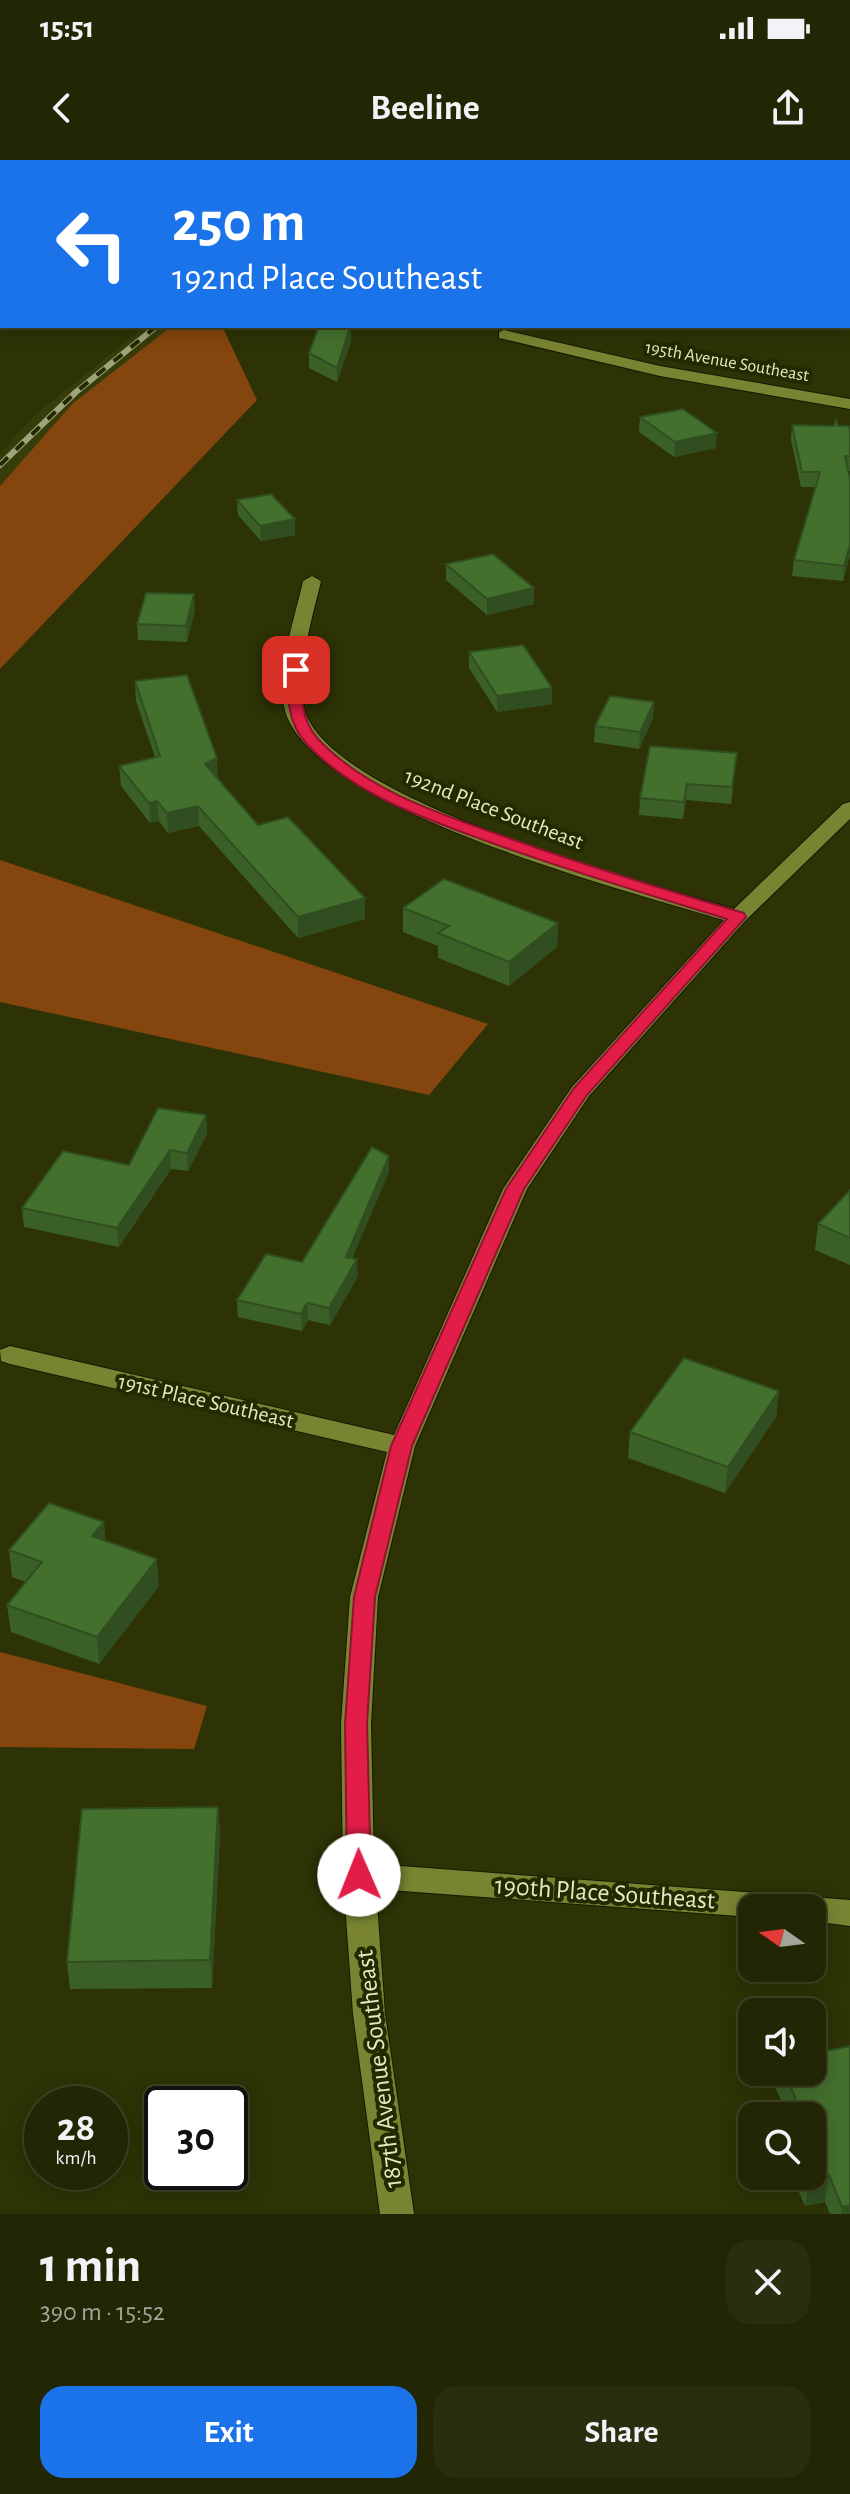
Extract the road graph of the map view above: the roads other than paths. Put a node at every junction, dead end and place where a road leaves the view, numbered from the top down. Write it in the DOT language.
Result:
graph roads {
  1 [pos="504,335"];
  2 [pos="850,404"];
  3 [pos="312,581"];
  4 [pos="850,808"];
  5 [pos="738,917"];
  6 [pos="10,1355"];
  7 [pos="402,1446"];
  8 [pos="359,1875"];
  9 [pos="850,1913"];
  10 [pos="397,2214"];
  1 -- 2 [label="street, 195th Avenue Southeast"];
  3 -- 5 [label="street, 192nd Place Southeast"];
  4 -- 5 [label="street, 187th Avenue Southeast"];
  5 -- 7 [label="street, 187th Avenue Southeast"];
  6 -- 7 [label="street, 191st Place Southeast"];
  7 -- 8 [label="street, 187th Avenue Southeast"];
  8 -- 9 [label="street, 190th Place Southeast"];
  8 -- 10 [label="street, 187th Avenue Southeast"];
}
